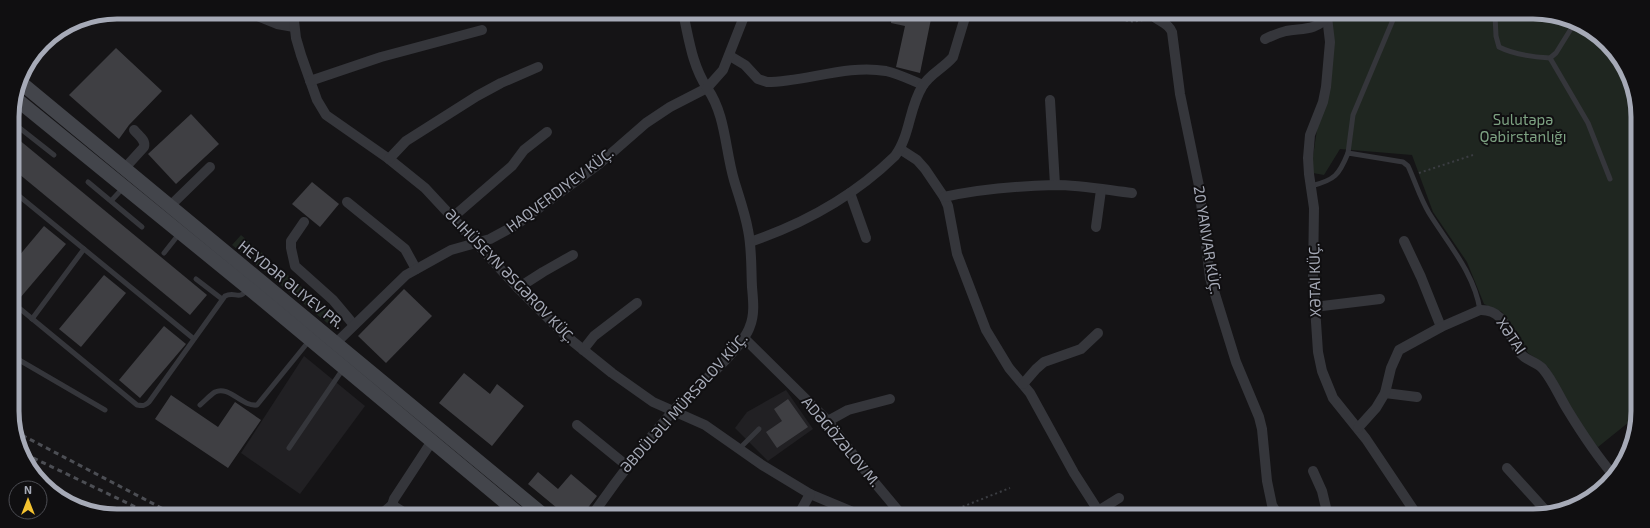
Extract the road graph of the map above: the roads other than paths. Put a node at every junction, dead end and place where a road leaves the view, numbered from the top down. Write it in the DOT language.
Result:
graph roads {
  1 [pos="265,19"];
  2 [pos="293,19"];
  3 [pos="684,19"];
  4 [pos="744,19"];
  5 [pos="964,19"];
  6 [pos="1159,19"];
  7 [pos="1325,19"];
  8 [pos="1327,19"];
  9 [pos="1393,19"];
  10 [pos="1495,19"];
  11 [pos="294,27"];
  12 [pos="1572,27"];
  13 [pos="482,30"];
  14 [pos="1265,39"];
  15 [pos="730,56"];
  16 [pos="1550,58"];
  17 [pos="538,67"];
  18 [pos="310,81"];
  19 [pos="24,85"];
  20 [pos="923,85"];
  21 [pos="707,88"];
  22 [pos="1050,100"];
  23 [pos="20,102"];
  24 [pos="19,128"];
  25 [pos="134,130"];
  26 [pos="547,132"];
  27 [pos="900,149"];
  28 [pos="1348,153"];
  29 [pos="54,155"];
  30 [pos="389,159"];
  31 [pos="210,167"];
  32 [pos="124,168"];
  33 [pos="1610,179"];
  34 [pos="88,182"];
  35 [pos="1055,185"];
  36 [pos="1311,186"];
  37 [pos="124,187"];
  38 [pos="1101,190"];
  39 [pos="1132,193"];
  40 [pos="850,194"];
  41 [pos="19,196"];
  42 [pos="944,197"];
  43 [pos="111,201"];
  44 [pos="347,202"];
  45 [pos="169,207"];
  46 [pos="453,217"];
  47 [pos="304,222"];
  48 [pos="142,227"];
  49 [pos="1096,227"];
  50 [pos="180,233"];
  51 [pos="866,238"];
  52 [pos="1404,241"];
  53 [pos="750,242"];
  54 [pos="476,244"];
  55 [pos="84,249"];
  56 [pos="164,253"];
  57 [pos="573,255"];
  58 [pos="416,269"];
  59 [pos="196,280"];
  60 [pos="248,288"];
  61 [pos="518,288"];
  62 [pos="1380,299"];
  63 [pos="222,300"];
  64 [pos="637,303"];
  65 [pos="1314,307"];
  66 [pos="19,308"];
  67 [pos="1480,310"];
  68 [pos="32,319"];
  69 [pos="354,325"];
  70 [pos="1441,327"];
  71 [pos="1098,333"];
  72 [pos="744,338"];
  73 [pos="194,339"];
  74 [pos="309,340"];
  75 [pos="336,344"];
  76 [pos="583,350"];
  77 [pos="327,354"];
  78 [pos="19,360"];
  79 [pos="344,368"];
  80 [pos="1024,384"];
  81 [pos="1385,393"];
  82 [pos="1417,397"];
  83 [pos="890,399"];
  84 [pos="200,405"];
  85 [pos="105,410"];
  86 [pos="673,411"];
  87 [pos="828,421"];
  88 [pos="577,425"];
  89 [pos="1358,428"];
  90 [pos="759,429"];
  91 [pos="432,441"];
  92 [pos="289,448"];
  93 [pos="738,449"];
  94 [pos="626,465"];
  95 [pos="1507,468"];
  96 [pos="1313,471"];
  97 [pos="1611,471"];
  98 [pos="810,494"];
  99 [pos="1119,498"];
  100 [pos="392,505"];
  101 [pos="1544,508"];
  102 [pos="387,509"];
  103 [pos="398,509"];
  104 [pos="513,509"];
  105 [pos="536,509"];
  106 [pos="596,509"];
  107 [pos="802,509"];
  108 [pos="846,509"];
  109 [pos="897,509"];
  110 [pos="1097,509"];
  111 [pos="1105,509"];
  112 [pos="1274,509"];
  113 [pos="1329,509"];
  114 [pos="1412,509"];
  1 -- 11 [label="street"];
  2 -- 11 [label="street, ƏLIHÜSEYN ƏSGƏROV KÜÇ."];
  3 -- 21 [label="street, ƏBDÜLƏLI MÜRSƏLOV KÜÇ."];
  4 -- 15 [label="street"];
  5 -- 20 [label="street"];
  6 -- 112 [label="street, 20 YANVAR KÜÇ."];
  7 -- 14 [label="street"];
  8 -- 36 [label="street, XƏTAI KÜÇ."];
  9 -- 28 [label="lane"];
  10 -- 16 [label="lane"];
  11 -- 18 [label="street, ƏLIHÜSEYN ƏSGƏROV KÜÇ."];
  12 -- 16 [label="lane"];
  13 -- 18 [label="street"];
  15 -- 20 [label="street"];
  15 -- 21 [label="street"];
  16 -- 33 [label="lane"];
  17 -- 30 [label="street"];
  18 -- 30 [label="street, ƏLIHÜSEYN ƏSGƏROV KÜÇ."];
  19 -- 32 [label="main road, HEYDƏR ƏLIYEV PR."];
  20 -- 27 [label="street"];
  21 -- 53 [label="street, ƏBDÜLƏLI MÜRSƏLOV KÜÇ."];
  21 -- 54 [label="street, HAQVERDIYEV KÜÇ."];
  22 -- 35 [label="street"];
  23 -- 37 [label="main road, HEYDƏR ƏLIYEV PR."];
  24 -- 29 [label="lane"];
  25 -- 32 [label="street"];
  26 -- 46 [label="street"];
  27 -- 40 [label="street"];
  27 -- 42 [label="street"];
  28 -- 36 [label="lane"];
  28 -- 67 [label="lane"];
  30 -- 46 [label="street, ƏLIHÜSEYN ƏSGƏROV KÜÇ."];
  31 -- 45 [label="street"];
  32 -- 45 [label="main road, HEYDƏR ƏLIYEV PR."];
  34 -- 43 [label="lane"];
  35 -- 38 [label="street"];
  35 -- 42 [label="street"];
  36 -- 65 [label="street, XƏTAI KÜÇ."];
  37 -- 43 [label="lane"];
  37 -- 50 [label="main road, HEYDƏR ƏLIYEV PR."];
  38 -- 39 [label="street"];
  38 -- 49 [label="street"];
  40 -- 51 [label="street"];
  40 -- 53 [label="street"];
  41 -- 55 [label="lane"];
  42 -- 80 [label="street"];
  43 -- 48 [label="lane"];
  44 -- 58 [label="street"];
  45 -- 75 [label="main road, HEYDƏR ƏLIYEV PR."];
  46 -- 54 [label="street, ƏLIHÜSEYN ƏSGƏROV KÜÇ."];
  47 -- 69 [label="street"];
  50 -- 56 [label="lane"];
  50 -- 60 [label="main road, HEYDƏR ƏLIYEV PR."];
  52 -- 70 [label="street"];
  53 -- 72 [label="street, ƏBDÜLƏLI MÜRSƏLOV KÜÇ."];
  54 -- 58 [label="street, HAQVERDIYEV KÜÇ."];
  54 -- 61 [label="street, ƏLIHÜSEYN ƏSGƏROV KÜÇ."];
  55 -- 68 [label="lane"];
  55 -- 73 [label="lane"];
  57 -- 61 [label="street"];
  58 -- 69 [label="street, HAQVERDIYEV KÜÇ."];
  59 -- 63 [label="lane"];
  60 -- 63 [label="lane"];
  60 -- 74 [label="main road, HEYDƏR ƏLIYEV PR."];
  61 -- 76 [label="street, ƏLIHÜSEYN ƏSGƏROV KÜÇ."];
  62 -- 65 [label="street"];
  63 -- 73 [label="lane"];
  64 -- 76 [label="street"];
  65 -- 89 [label="street, XƏTAI KÜÇ."];
  66 -- 68 [label="lane"];
  67 -- 70 [label="street, XƏTAI"];
  67 -- 97 [label="street, XƏTAI"];
  68 -- 73 [label="lane"];
  69 -- 75 [label="street, HAQVERDIYEV KÜÇ."];
  70 -- 81 [label="street, XƏTAI"];
  71 -- 80 [label="street"];
  72 -- 86 [label="street, ƏBDÜLƏLI MÜRSƏLOV KÜÇ."];
  72 -- 87 [label="street, ADƏGÖZƏLOV M."];
  74 -- 77 [label="main road, HEYDƏR ƏLIYEV PR."];
  74 -- 84 [label="lane"];
  75 -- 77 [label="main road"];
  75 -- 105 [label="main road, HEYDƏR ƏLIYEV PR."];
  76 -- 86 [label="street, ƏLIHÜSEYN ƏSGƏROV KÜÇ."];
  77 -- 79 [label="main road, HEYDƏR ƏLIYEV PR."];
  78 -- 85 [label="lane"];
  79 -- 91 [label="main road, HEYDƏR ƏLIYEV PR."];
  79 -- 92 [label="lane"];
  80 -- 110 [label="street"];
  81 -- 82 [label="street"];
  81 -- 89 [label="street, XƏTAI"];
  83 -- 87 [label="street"];
  86 -- 93 [label="street, ƏLIHÜSEYN ƏSGƏROV KÜÇ."];
  86 -- 94 [label="street, ƏBDÜLƏLI MÜRSƏLOV KÜÇ."];
  87 -- 109 [label="street, ADƏGÖZƏLOV M."];
  88 -- 94 [label="street"];
  89 -- 114 [label="street, XƏTAI KÜÇ."];
  90 -- 93 [label="lane"];
  91 -- 100 [label="street"];
  91 -- 104 [label="main road, HEYDƏR ƏLIYEV PR."];
  93 -- 98 [label="street, ƏLIHÜSEYN ƏSGƏROV KÜÇ."];
  94 -- 106 [label="street, ƏBDÜLƏLI MÜRSƏLOV KÜÇ."];
  95 -- 101 [label="street"];
  96 -- 113 [label="street"];
  98 -- 107 [label="street"];
  98 -- 108 [label="street, ƏLIHÜSEYN ƏSGƏROV KÜÇ."];
  99 -- 111 [label="street"];
  100 -- 102 [label="street"];
  100 -- 103 [label="street"];
}
